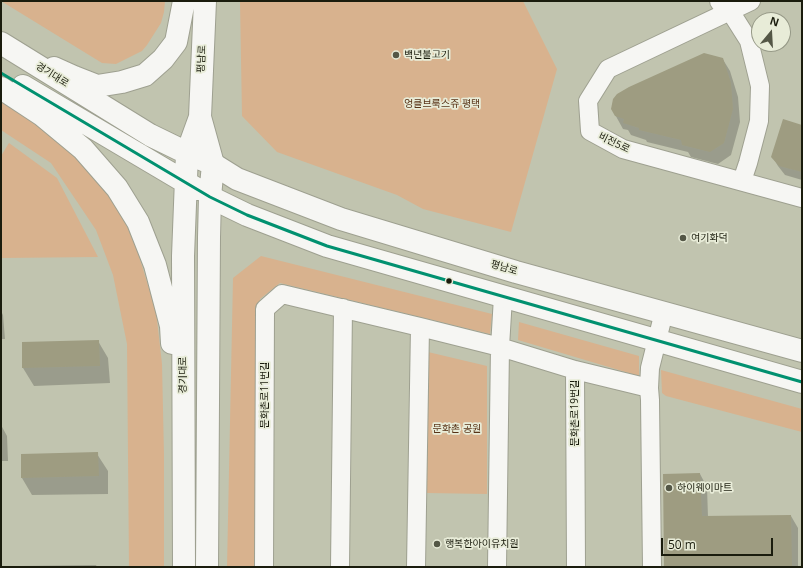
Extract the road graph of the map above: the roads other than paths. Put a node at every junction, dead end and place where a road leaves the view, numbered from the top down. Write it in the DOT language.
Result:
graph roads {
  1 [pos="184,1"];
  2 [pos="205,1"];
  3 [pos="751,1"];
  4 [pos="727,4"];
  5 [pos="4,45"];
  6 [pos="1,73"];
  7 [pos="1,88"];
  8 [pos="200,118"];
  9 [pos="187,153"];
  10 [pos="212,164"];
  11 [pos="742,181"];
  12 [pos="186,182"];
  13 [pos="210,197"];
  14 [pos="802,198"];
  15 [pos="504,297"];
  16 [pos="343,308"];
  17 [pos="664,312"];
  18 [pos="420,327"];
  19 [pos="658,340"];
  20 [pos="500,347"];
  21 [pos="799,349"];
  22 [pos="575,370"];
  23 [pos="802,382"];
  24 [pos="648,388"];
  25 [pos="184,423"];
  26 [pos="184,567"];
  27 [pos="207,567"];
  28 [pos="264,567"];
  29 [pos="340,567"];
  30 [pos="416,567"];
  31 [pos="497,567"];
  32 [pos="576,567"];
  33 [pos="652,567"];
  1 -- 5 [label="main road"];
  2 -- 8 [label="main road, 평남로"];
  3 -- 4 [label="street, 비전5로"];
  4 -- 11 [label="street"];
  4 -- 11 [label="street, 비전5로"];
  5 -- 9 [label="main road, 경기대로"];
  6 -- 12 [label="main road"];
  7 -- 25 [label="main road"];
  8 -- 9 [label="main road"];
  8 -- 10 [label="main road"];
  9 -- 10 [label="main road, 경기대로"];
  9 -- 12 [label="main road, 경기대로"];
  10 -- 13 [label="main road"];
  10 -- 17 [label="main road, 평남로"];
  11 -- 14 [label="street, 비전5로"];
  12 -- 13 [label="main road"];
  12 -- 25 [label="main road, 경기대로"];
  13 -- 15 [label="main road"];
  13 -- 27 [label="main road"];
  15 -- 19 [label="main road"];
  15 -- 20 [label="street"];
  16 -- 18 [label="street, 문화촌로11번길"];
  16 -- 28 [label="street, 문화촌로11번길"];
  16 -- 29 [label="street"];
  17 -- 19 [label="street"];
  17 -- 21 [label="main road, 평남로"];
  18 -- 20 [label="street, 문화촌로11번길"];
  18 -- 30 [label="street"];
  19 -- 23 [label="main road"];
  19 -- 24 [label="street"];
  20 -- 22 [label="street, 문화촌로11번길"];
  20 -- 31 [label="street"];
  22 -- 24 [label="street, 문화촌로19번길"];
  22 -- 32 [label="street, 문화촌로19번길"];
  24 -- 33 [label="street"];
  25 -- 26 [label="main road, 경기대로"];
}
